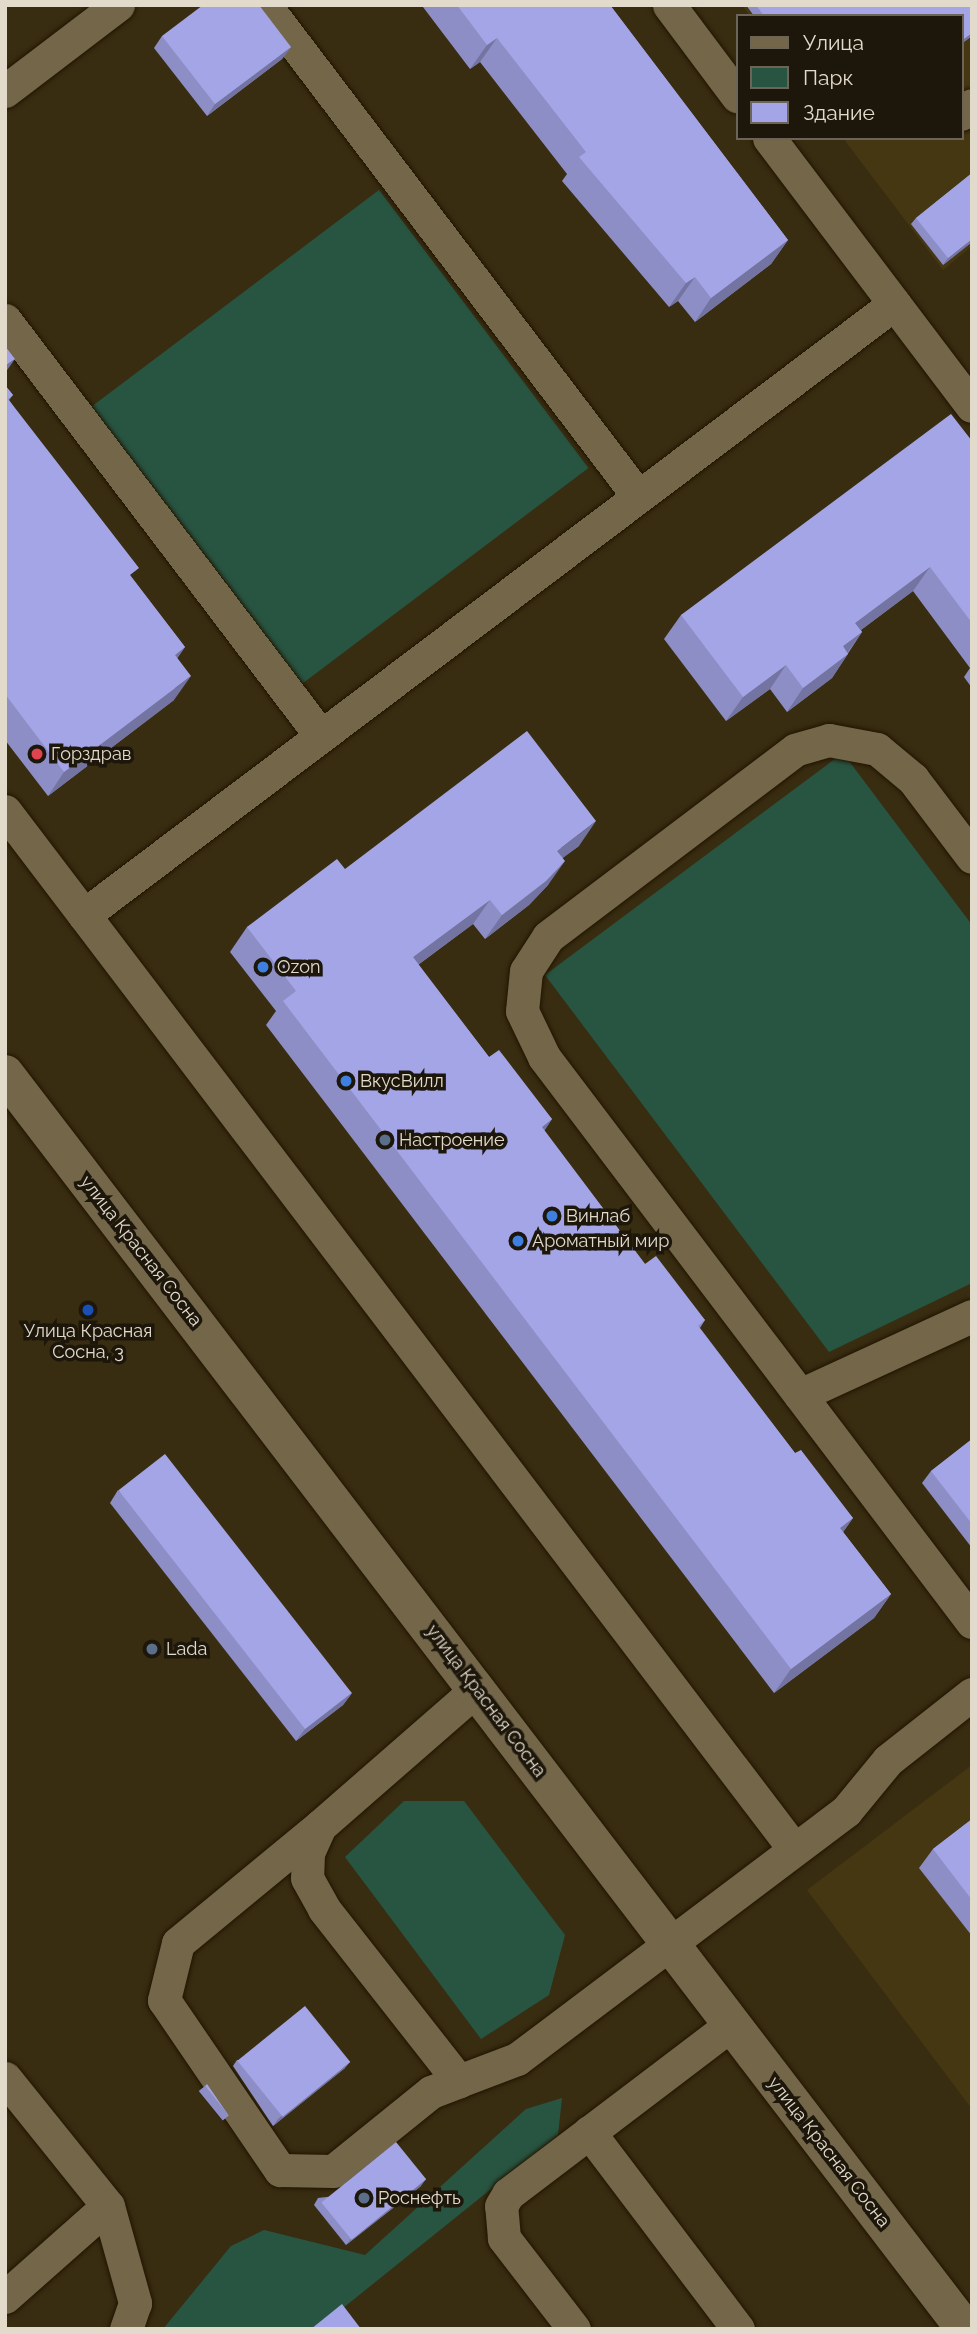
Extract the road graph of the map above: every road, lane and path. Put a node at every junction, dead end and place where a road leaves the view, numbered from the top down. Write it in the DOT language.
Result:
graph roads {
  1 [pos="118,5"];
  2 [pos="265,5"];
  3 [pos="668,5"];
  4 [pos="5,91"];
  5 [pos="736,95"];
  6 [pos="771,140"];
  7 [pos="894,304"];
  8 [pos="5,320"];
  9 [pos="972,406"];
  10 [pos="638,496"];
  11 [pos="321,736"];
  12 [pos="5,811"];
  13 [pos="972,857"];
  14 [pos="84,915"];
  15 [pos="5,1074"];
  16 [pos="972,1316"];
  17 [pos="800,1395"];
  18 [pos="972,1622"];
  19 [pos="477,1689"];
  20 [pos="972,1694"];
  21 [pos="320,1826"];
  22 [pos="794,1850"];
  23 [pos="669,1944"];
  24 [pos="731,2025"];
  25 [pos="5,2078"];
  26 [pos="459,2081"];
  27 [pos="589,2132"];
  28 [pos="108,2206"];
  29 [pos="5,2297"];
  30 [pos="126,2329"];
  31 [pos="573,2329"];
  32 [pos="738,2329"];
  33 [pos="965,2329"];
  1 -- 4 [label="lane"];
  2 -- 10 [label="lane"];
  3 -- 5 [label="lane"];
  6 -- 7 [label="lane"];
  7 -- 9 [label="lane"];
  7 -- 10 [label="lane"];
  8 -- 11 [label="lane"];
  10 -- 11 [label="lane"];
  11 -- 14 [label="lane"];
  12 -- 14 [label="lane"];
  13 -- 17 [label="lane"];
  14 -- 22 [label="lane"];
  15 -- 19 [label="street, улица Красная Сосна"];
  16 -- 17 [label="lane"];
  17 -- 18 [label="lane"];
  19 -- 21 [label="lane"];
  19 -- 23 [label="street, улица Красная Сосна"];
  20 -- 22 [label="lane"];
  21 -- 26 [label="lane"];
  21 -- 26 [label="lane"];
  22 -- 23 [label="lane"];
  23 -- 24 [label="street, улица Красная Сосна"];
  23 -- 26 [label="lane"];
  24 -- 27 [label="lane"];
  24 -- 33 [label="street, улица Красная Сосна"];
  25 -- 28 [label="lane"];
  27 -- 31 [label="lane"];
  27 -- 32 [label="lane"];
  28 -- 29 [label="lane"];
  28 -- 30 [label="lane"];
}
